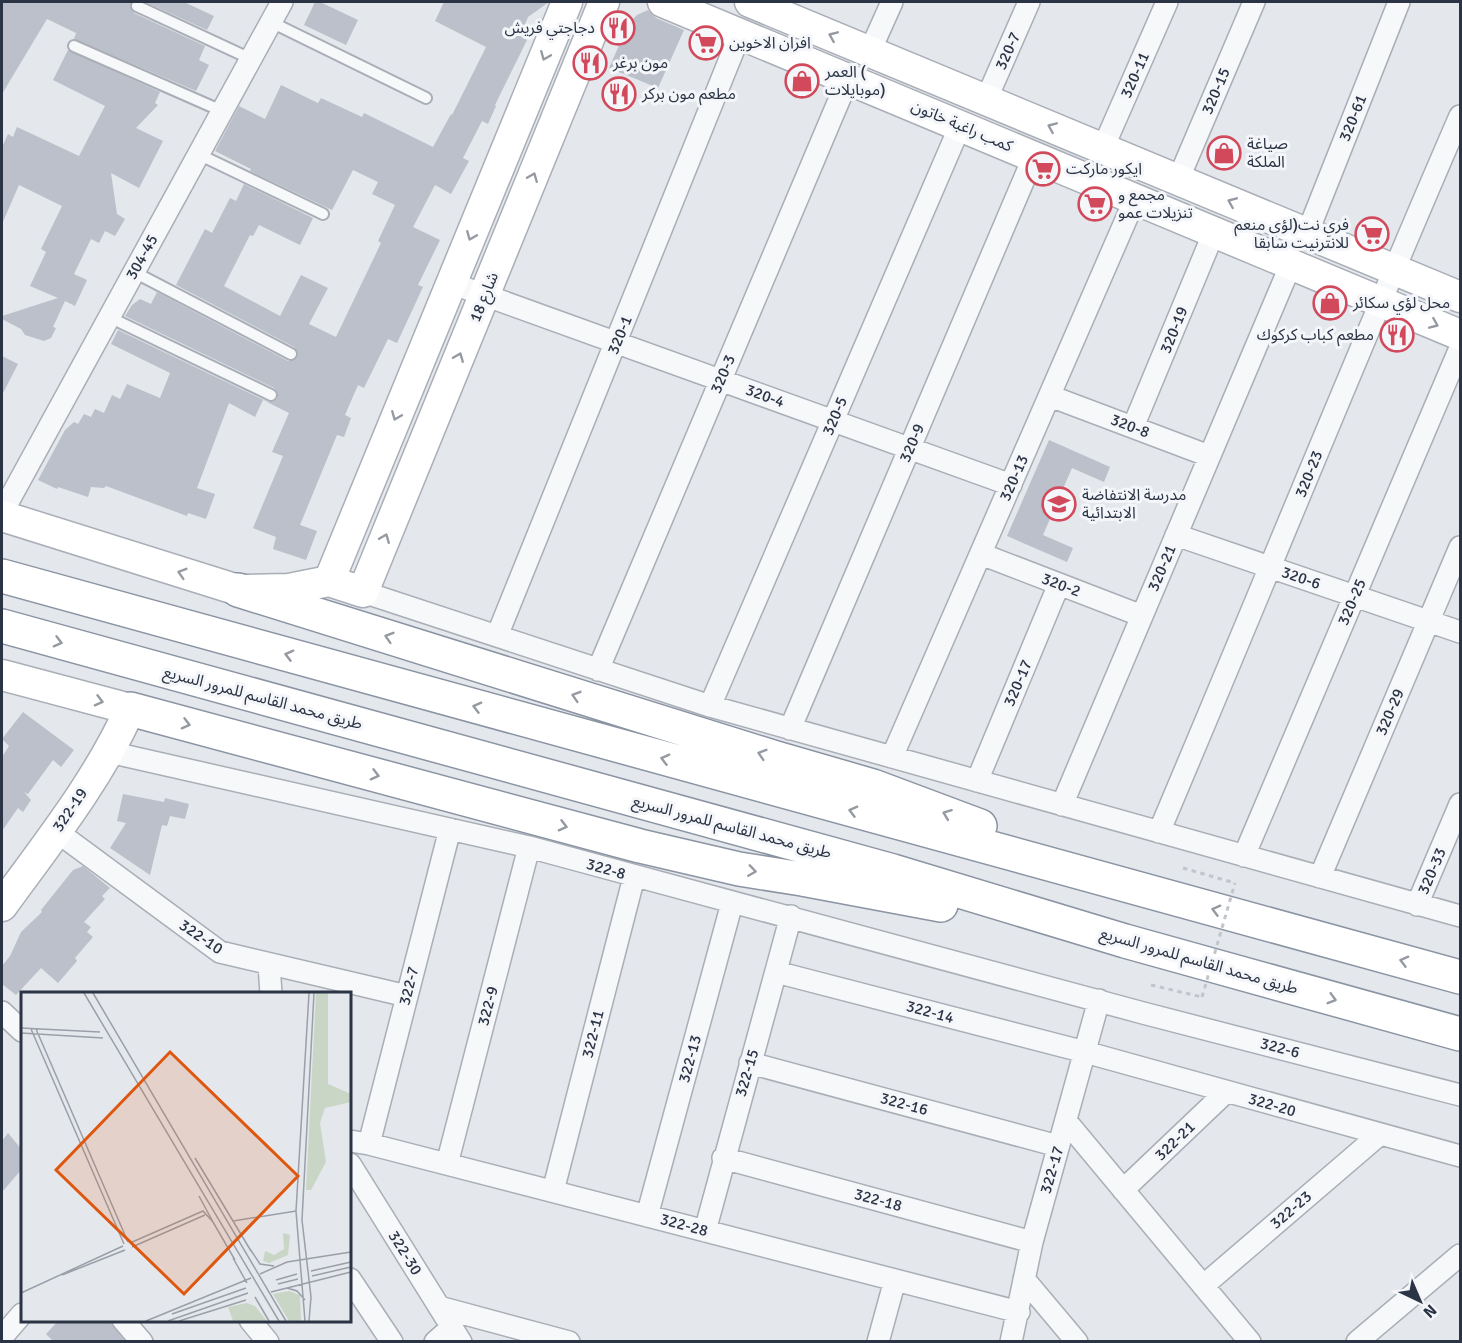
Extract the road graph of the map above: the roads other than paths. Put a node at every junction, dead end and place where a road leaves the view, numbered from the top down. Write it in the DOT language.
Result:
graph roads {
  1 [pos="282,2"];
  2 [pos="567,2"];
  3 [pos="604,2"];
  4 [pos="663,2"];
  5 [pos="892,2"];
  6 [pos="1029,2"];
  7 [pos="1167,2"];
  8 [pos="1254,2"];
  9 [pos="1399,2"];
  10 [pos="758,3"];
  11 [pos="136,6"];
  12 [pos="271,21"];
  13 [pos="740,34"];
  14 [pos="74,46"];
  15 [pos="870,51"];
  16 [pos="250,59"];
  17 [pos="848,79"];
  18 [pos="426,98"];
  19 [pos="986,100"];
  20 [pos="222,111"];
  21 [pos="1461,116"];
  22 [pos="960,126"];
  23 [pos="1102,148"];
  24 [pos="198,154"];
  25 [pos="1034,156"];
  26 [pos="1178,180"];
  27 [pos="1135,199"];
  28 [pos="322,214"];
  29 [pos="1214,232"];
  30 [pos="1307,234"];
  31 [pos="1291,264"];
  32 [pos="1393,270"];
  33 [pos="134,272"];
  34 [pos="451,283"];
  35 [pos="484,295"];
  36 [pos="1461,297"];
  37 [pos="1380,301"];
  38 [pos="109,317"];
  39 [pos="1461,335"];
  40 [pos="617,343"];
  41 [pos="1461,348"];
  42 [pos="291,354"];
  43 [pos="720,380"];
  44 [pos="271,395"];
  45 [pos="1050,396"];
  46 [pos="832,421"];
  47 [pos="1133,427"];
  48 [pos="909,449"];
  49 [pos="1209,456"];
  50 [pos="1011,485"];
  51 [pos="2,514"];
  52 [pos="1176,535"];
  53 [pos="1461,547"];
  54 [pos="981,554"];
  55 [pos="1271,568"];
  56 [pos="2,576"];
  57 [pos="329,581"];
  58 [pos="1059,584"];
  59 [pos="238,590"];
  60 [pos="363,592"];
  61 [pos="1354,596"];
  62 [pos="1142,616"];
  63 [pos="1429,621"];
  64 [pos="2,626"];
  65 [pos="1461,632"];
  66 [pos="497,636"];
  67 [pos="598,670"];
  68 [pos="2,675"];
  69 [pos="710,706"];
  70 [pos="130,709"];
  71 [pos="790,729"];
  72 [pos="109,752"];
  73 [pos="892,757"];
  74 [pos="977,781"];
  75 [pos="1461,804"];
  76 [pos="1062,805"];
  77 [pos="450,829"];
  78 [pos="56,831"];
  79 [pos="1159,832"];
  80 [pos="529,848"];
  81 [pos="1244,856"];
  82 [pos="634,877"];
  83 [pos="1320,877"];
  84 [pos="1159,894"];
  85 [pos="732,903"];
  86 [pos="1417,904"];
  87 [pos="2,906"];
  88 [pos="791,916"];
  89 [pos="1461,916"];
  90 [pos="1125,941"];
  91 [pos="268,964"];
  92 [pos="776,972"];
  93 [pos="1461,976"];
  94 [pos="271,992"];
  95 [pos="407,996"];
  96 [pos="1099,1000"];
  97 [pos="2,1012"];
  98 [pos="21,1030"];
  99 [pos="1461,1034"];
  100 [pos="1085,1052"];
  101 [pos="750,1063"];
  102 [pos="1226,1092"];
  103 [pos="1461,1095"];
  104 [pos="1065,1121"];
  105 [pos="1379,1135"];
  106 [pos="359,1143"];
  107 [pos="1058,1146"];
  108 [pos="1461,1156"];
  109 [pos="723,1158"];
  110 [pos="447,1164"];
  111 [pos="351,1166"];
  112 [pos="1123,1190"];
  113 [pos="553,1191"];
  114 [pos="647,1216"];
  115 [pos="705,1231"];
  116 [pos="1032,1242"];
  117 [pos="1461,1255"];
  118 [pos="1024,1279"];
  119 [pos="351,1280"];
  120 [pos="895,1280"];
  121 [pos="1203,1286"];
  122 [pos="439,1307"];
  123 [pos="1019,1312"];
  124 [pos="21,1315"];
  125 [pos="125,1322"];
  126 [pos="252,1322"];
  127 [pos="456,1334"];
  128 [pos="2,1337"];
  129 [pos="142,1341"];
  130 [pos="268,1341"];
  131 [pos="392,1341"];
  132 [pos="435,1341"];
  133 [pos="569,1341"];
  134 [pos="878,1341"];
  135 [pos="1011,1341"];
  136 [pos="1077,1341"];
  137 [pos="1250,1341"];
  138 [pos="1357,1341"];
  1 -- 12 [label="street, 304-45"];
  2 -- 34 [label="street, one-way"];
  35 -- 3 [label="street, شارع 18, one-way"];
  4 -- 13 [label="street, كمب راغبة خاتون"];
  5 -- 15 [label="street"];
  6 -- 19 [label="street, 320-7"];
  7 -- 23 [label="street, 320-11"];
  8 -- 26 [label="street, 320-15"];
  9 -- 30 [label="street, 320-61"];
  15 -- 10 [label="street, كمب راغبة خاتون, one-way"];
  11 -- 16 [label="lane"];
  12 -- 16 [label="street, 304-45"];
  12 -- 18 [label="lane"];
  13 -- 17 [label="street, كمب راغبة خاتون"];
  13 -- 40 [label="street, 320-1"];
  14 -- 20 [label="lane"];
  15 -- 19 [label="street, كمب راغبة خاتون"];
  16 -- 20 [label="street, 304-45"];
  17 -- 22 [label="street, كمب راغبة خاتون"];
  17 -- 43 [label="street, 320-3"];
  23 -- 19 [label="street, كمب راغبة خاتون, one-way"];
  20 -- 24 [label="street, 304-45"];
  21 -- 32 [label="street, 320-23"];
  22 -- 25 [label="street, كمب راغبة خاتون"];
  22 -- 46 [label="street, 320-5"];
  23 -- 26 [label="street, كمب راغبة خاتون"];
  24 -- 28 [label="lane"];
  24 -- 33 [label="street, 304-45"];
  25 -- 27 [label="street, كمب راغبة خاتون"];
  25 -- 48 [label="street, 320-9"];
  30 -- 26 [label="street, كمب راغبة خاتون, one-way"];
  27 -- 29 [label="street, كمب راغبة خاتون"];
  27 -- 45 [label="street, 320-13"];
  29 -- 31 [label="street, كمب راغبة خاتون"];
  29 -- 47 [label="street, 320-19"];
  30 -- 32 [label="street, كمب راغبة خاتون"];
  31 -- 37 [label="street, كمب راغبة خاتون"];
  31 -- 49 [label="street, 320-21"];
  32 -- 36 [label="street, كمب راغبة خاتون"];
  32 -- 37 [label="street, 320-23"];
  33 -- 38 [label="street, 304-45"];
  33 -- 42 [label="lane"];
  34 -- 35 [label="street, 320-4"];
  34 -- 57 [label="street, one-way"];
  35 -- 40 [label="street, 320-4"];
  60 -- 35 [label="street, شارع 18, one-way"];
  37 -- 39 [label="street, كمب راغبة خاتون, one-way"];
  37 -- 55 [label="street, 320-23"];
  38 -- 44 [label="lane"];
  38 -- 51 [label="street, 304-45"];
  40 -- 43 [label="street, 320-4"];
  40 -- 66 [label="street, 320-1"];
  41 -- 61 [label="street, 320-25"];
  43 -- 46 [label="street, 320-4"];
  43 -- 67 [label="street, 320-3"];
  45 -- 47 [label="street, 320-8"];
  45 -- 50 [label="street, 320-13"];
  46 -- 48 [label="street, 320-4"];
  46 -- 69 [label="street, 320-5"];
  47 -- 49 [label="street, 320-8"];
  48 -- 50 [label="street, 320-4"];
  48 -- 71 [label="street, 320-9"];
  49 -- 52 [label="street, 320-21"];
  50 -- 54 [label="street, 320-13"];
  59 -- 51 [label="street, one-way"];
  52 -- 55 [label="street, 320-6"];
  52 -- 62 [label="street, 320-21"];
  53 -- 63 [label="street, 320-29"];
  54 -- 58 [label="street, 320-2"];
  54 -- 73 [label="street, 320-13"];
  55 -- 61 [label="street, 320-6"];
  55 -- 79 [label="street, 320-23"];
  84 -- 56 [label="highway, one-way"];
  57 -- 59 [label="street"];
  57 -- 60 [label="street"];
  58 -- 62 [label="street, 320-2"];
  58 -- 74 [label="street, 320-17"];
  84 -- 59 [label="highway, one-way"];
  60 -- 66 [label="street"];
  61 -- 63 [label="street, 320-6"];
  61 -- 81 [label="street, 320-25"];
  62 -- 76 [label="street, 320-21"];
  63 -- 65 [label="street, 320-6"];
  63 -- 83 [label="street, 320-29"];
  64 -- 90 [label="highway, طريق محمد القاسم للمرور السريع, one-way"];
  66 -- 67 [label="street"];
  67 -- 69 [label="street"];
  68 -- 70 [label="street, one-way"];
  69 -- 71 [label="street"];
  70 -- 72 [label="street, 322-19"];
  70 -- 90 [label="highway, one-way"];
  71 -- 73 [label="street"];
  72 -- 77 [label="street, 322-8"];
  72 -- 78 [label="street, 322-19"];
  73 -- 74 [label="street"];
  74 -- 76 [label="street"];
  75 -- 86 [label="street, 320-33"];
  76 -- 79 [label="street"];
  77 -- 80 [label="street, 322-8"];
  77 -- 95 [label="street, 322-7"];
  78 -- 87 [label="street, 322-19"];
  78 -- 91 [label="street, 322-10"];
  79 -- 81 [label="street"];
  80 -- 82 [label="street, 322-8"];
  80 -- 110 [label="street, 322-9"];
  81 -- 83 [label="street"];
  82 -- 85 [label="street, 322-8"];
  82 -- 113 [label="street, 322-11"];
  83 -- 86 [label="street"];
  93 -- 84 [label="highway, one-way"];
  85 -- 88 [label="street, 322-8"];
  85 -- 114 [label="street, 322-13"];
  86 -- 89 [label="street"];
  88 -- 92 [label="street, 322-15"];
  88 -- 96 [label="street, 322-8"];
  90 -- 99 [label="highway, طريق محمد القاسم للمرور السريع, one-way"];
  91 -- 94 [label="street"];
  91 -- 95 [label="street, 322-10"];
  92 -- 100 [label="street, 322-14"];
  92 -- 101 [label="street, 322-15"];
  95 -- 106 [label="street, 322-7"];
  96 -- 100 [label="street, 322-17"];
  96 -- 103 [label="street, 322-6"];
  97 -- 98 [label="street"];
  100 -- 102 [label="street, 322-20"];
  100 -- 104 [label="street, 322-17"];
  101 -- 107 [label="street, 322-16"];
  101 -- 109 [label="street, 322-15"];
  102 -- 105 [label="street, 322-20"];
  102 -- 112 [label="street, 322-21"];
  104 -- 107 [label="street, 322-17"];
  104 -- 112 [label="street"];
  105 -- 108 [label="street, 322-20"];
  105 -- 121 [label="street, 322-23"];
  106 -- 110 [label="street, 322-28"];
  107 -- 116 [label="street, 322-17"];
  109 -- 115 [label="street, 322-15"];
  109 -- 116 [label="street, 322-18"];
  110 -- 113 [label="street, 322-28"];
  111 -- 122 [label="street, 322-30"];
  112 -- 121 [label="street"];
  113 -- 114 [label="street, 322-28"];
  114 -- 115 [label="street, 322-28"];
  115 -- 120 [label="street, 322-28"];
  116 -- 118 [label="street, 322-17"];
  117 -- 138 [label="street"];
  118 -- 123 [label="street, 322-17"];
  118 -- 136 [label="street"];
  119 -- 131 [label="street"];
  120 -- 123 [label="street, 322-28"];
  120 -- 134 [label="street"];
  121 -- 137 [label="street"];
  122 -- 127 [label="street, 322-30"];
  122 -- 133 [label="street"];
  123 -- 135 [label="street, 322-17"];
  124 -- 128 [label="street"];
  125 -- 129 [label="street"];
  126 -- 130 [label="street"];
  127 -- 132 [label="street"];
}
